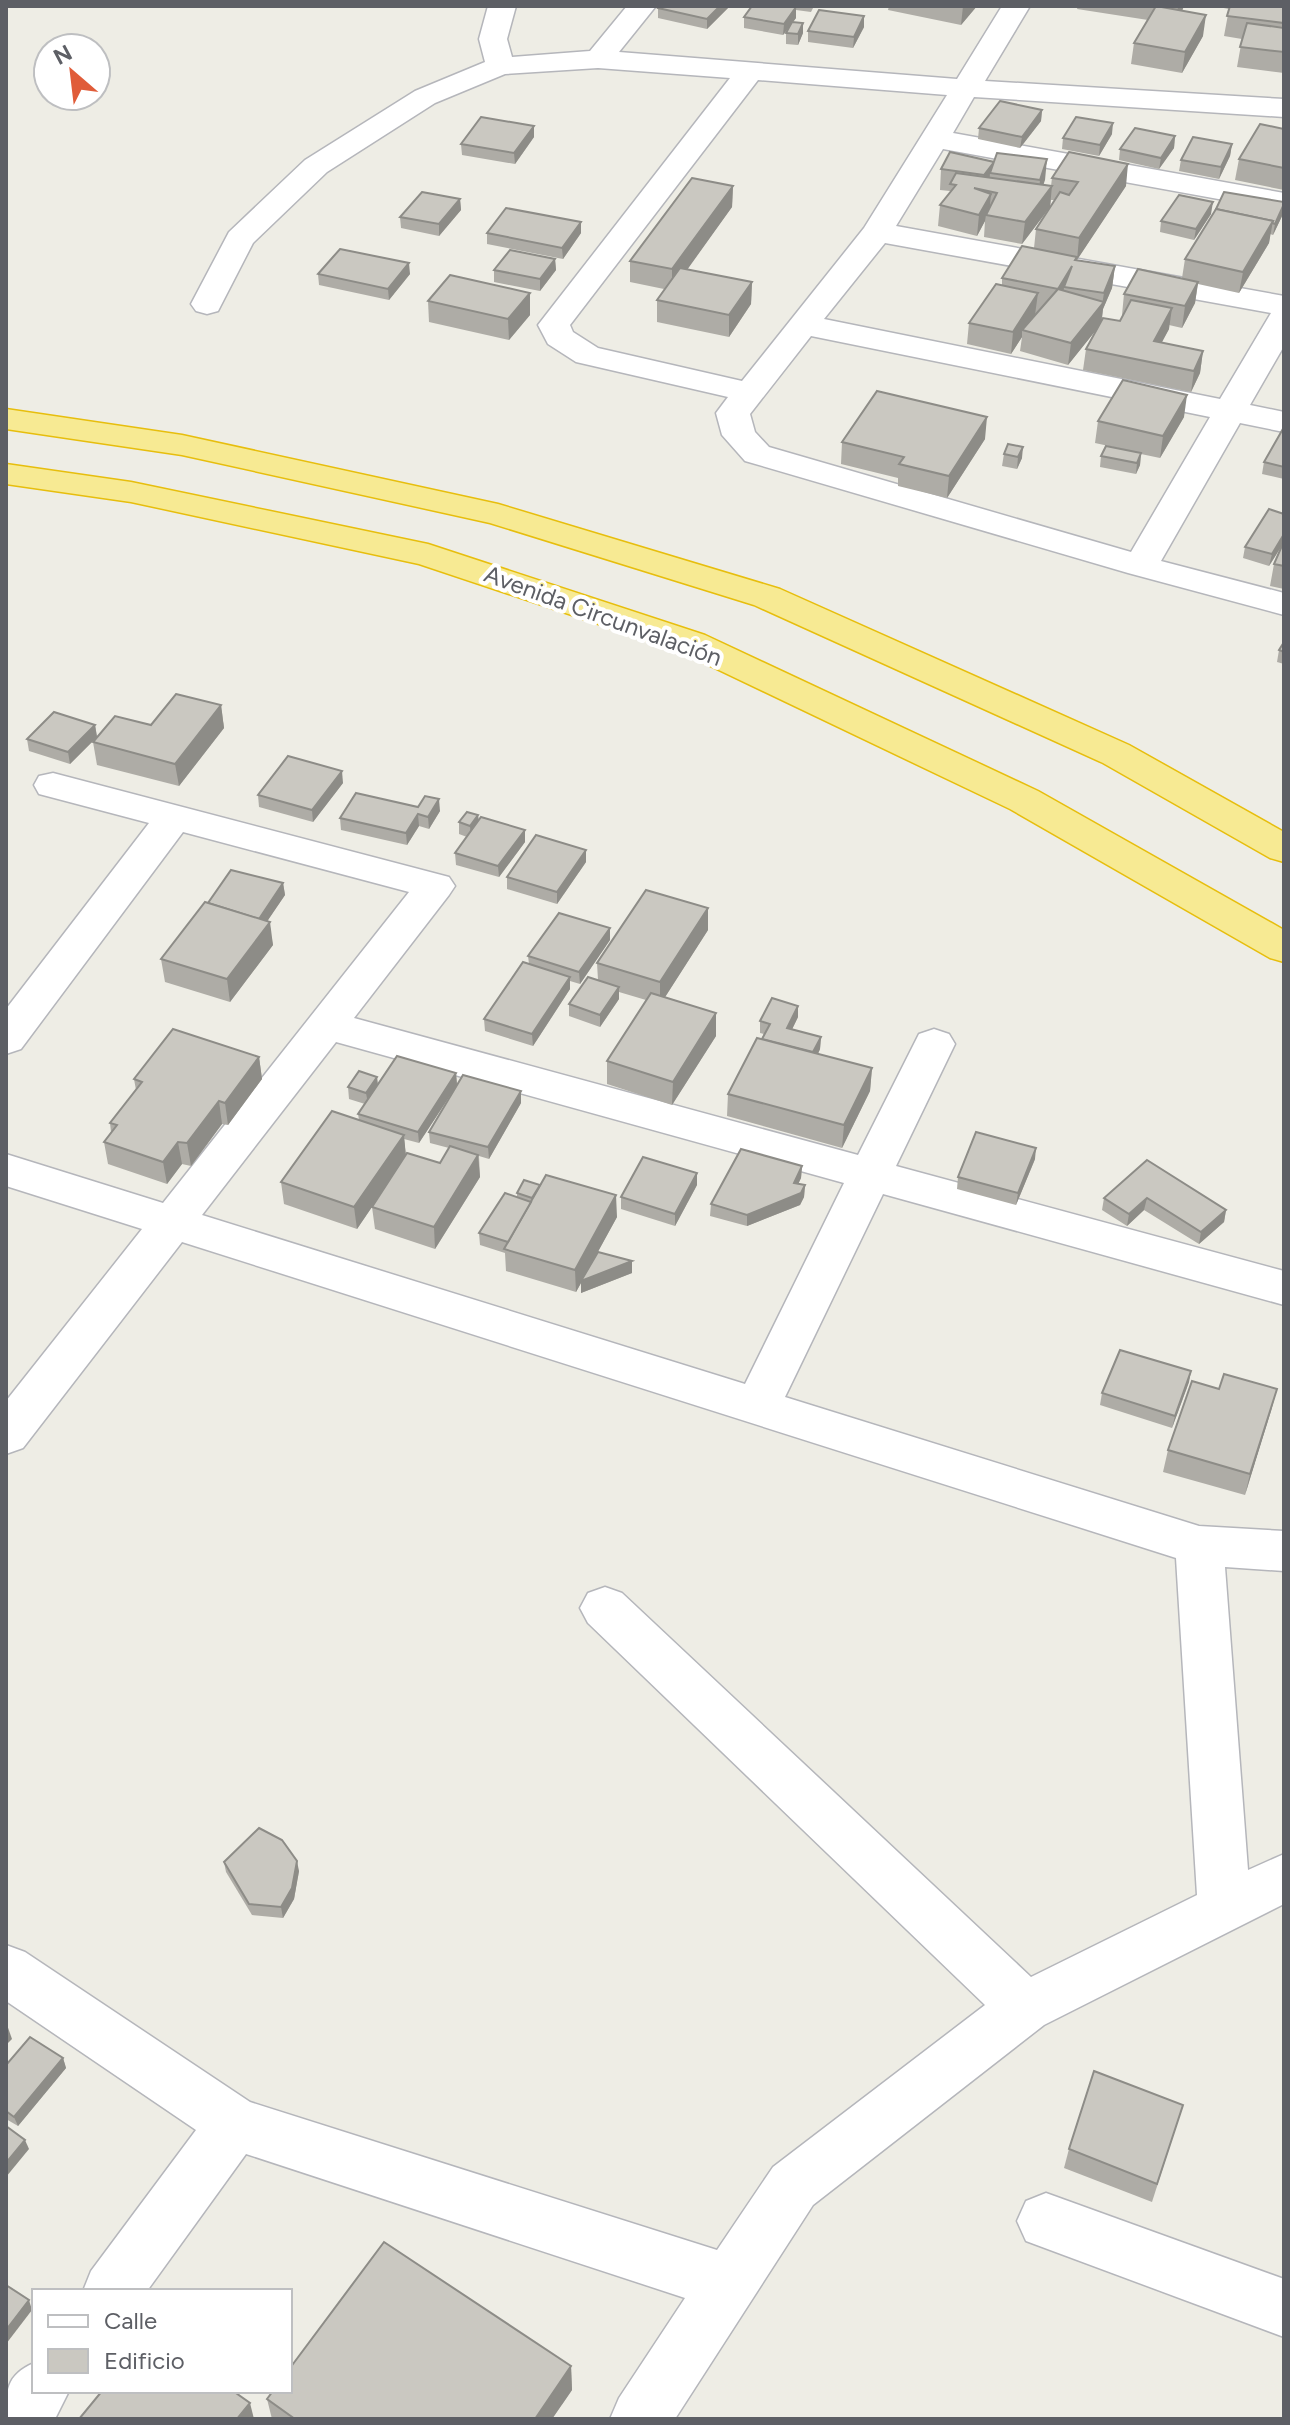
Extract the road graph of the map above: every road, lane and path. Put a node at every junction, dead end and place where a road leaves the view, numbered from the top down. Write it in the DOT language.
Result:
graph roads {
  1 [pos="502,6"];
  2 [pos="642,6"];
  3 [pos="1016,6"];
  4 [pos="598,59"];
  5 [pos="500,66"];
  6 [pos="751,70"];
  7 [pos="964,88"];
  8 [pos="1284,108"];
  9 [pos="932,138"];
  10 [pos="1284,202"];
  11 [pos="877,232"];
  12 [pos="207,304"];
  13 [pos="1284,306"];
  14 [pos="1284,318"];
  15 [pos="804,325"];
  16 [pos="748,392"];
  17 [pos="1232,410"];
  18 [pos="6,419"];
  19 [pos="1284,422"];
  20 [pos="6,474"];
  21 [pos="1140,566"];
  22 [pos="1284,604"];
  23 [pos="53,785"];
  24 [pos="174,817"];
  25 [pos="1284,849"];
  26 [pos="1284,948"];
  27 [pos="325,1025"];
  28 [pos="6,1039"];
  29 [pos="934,1044"];
  30 [pos="6,1170"];
  31 [pos="870,1176"];
  32 [pos="173,1221"];
  33 [pos="1284,1288"];
  34 [pos="757,1407"];
  35 [pos="6,1435"];
  36 [pos="1199,1546"];
  37 [pos="1284,1551"];
  38 [pos="605,1608"];
  39 [pos="1284,1878"];
  40 [pos="1224,1906"];
  41 [pos="6,1970"];
  42 [pos="1025,2007"];
  43 [pos="234,2124"];
  44 [pos="1046,2221"];
  45 [pos="729,2283"];
  46 [pos="113,2289"];
  47 [pos="1284,2308"];
  48 [pos="38,2393"];
  49 [pos="19,2419"];
  50 [pos="640,2419"];
  1 -- 5 [label="street"];
  2 -- 4 [label="street"];
  3 -- 7 [label="street"];
  4 -- 5 [label="street"];
  4 -- 6 [label="street"];
  5 -- 12 [label="street"];
  6 -- 7 [label="street"];
  6 -- 16 [label="street"];
  7 -- 8 [label="street"];
  7 -- 9 [label="street"];
  9 -- 10 [label="street"];
  9 -- 11 [label="street"];
  11 -- 13 [label="street"];
  11 -- 15 [label="street"];
  14 -- 17 [label="street"];
  15 -- 16 [label="street"];
  15 -- 17 [label="street"];
  16 -- 21 [label="street"];
  17 -- 19 [label="street"];
  17 -- 21 [label="street"];
  18 -- 25 [label="highway"];
  20 -- 26 [label="highway, Avenida Circunvalación"];
  21 -- 22 [label="street"];
  23 -- 24 [label="street"];
  24 -- 27 [label="street"];
  24 -- 28 [label="street"];
  27 -- 31 [label="street"];
  27 -- 32 [label="street"];
  29 -- 31 [label="street"];
  30 -- 32 [label="street"];
  31 -- 33 [label="street"];
  31 -- 34 [label="street"];
  32 -- 34 [label="street"];
  32 -- 35 [label="street"];
  34 -- 36 [label="street"];
  36 -- 37 [label="street"];
  36 -- 40 [label="street"];
  38 -- 42 [label="street"];
  39 -- 40 [label="street"];
  40 -- 42 [label="street"];
  41 -- 43 [label="street"];
  42 -- 45 [label="street"];
  43 -- 45 [label="street"];
  43 -- 46 [label="street"];
  44 -- 47 [label="street"];
  45 -- 50 [label="street"];
  48 -- 49 [label="street"];
}
